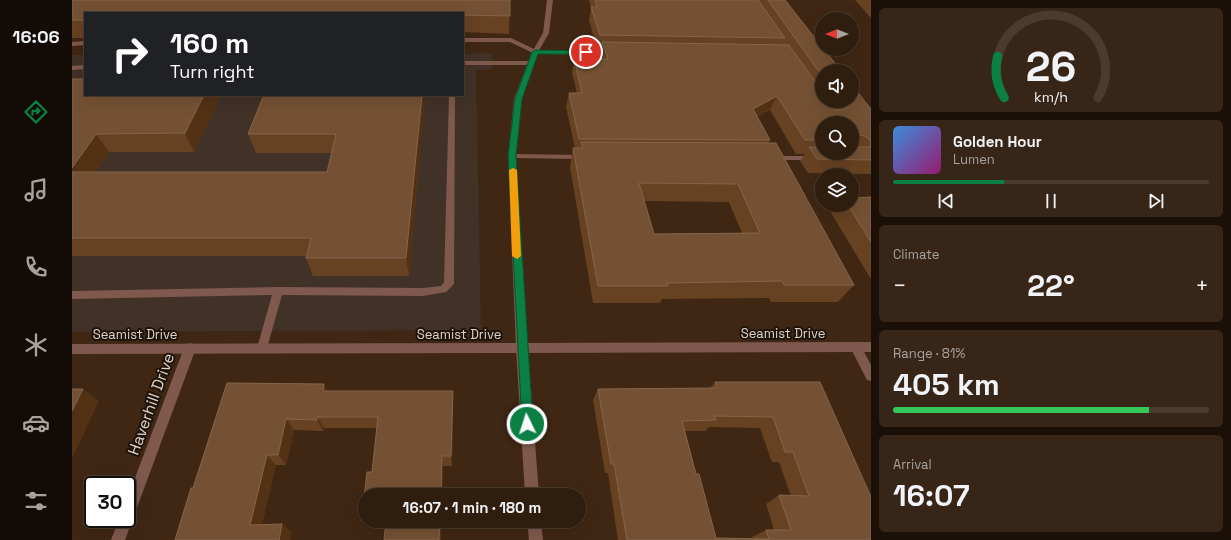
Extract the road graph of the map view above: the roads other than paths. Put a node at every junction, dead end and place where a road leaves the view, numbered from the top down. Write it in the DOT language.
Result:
graph roads {
  1 [pos="550,0"];
  2 [pos="464,40"];
  3 [pos="84,43"];
  4 [pos="72,44"];
  5 [pos="535,52"];
  6 [pos="618,53"];
  7 [pos="464,63"];
  8 [pos="531,63"];
  9 [pos="84,67"];
  10 [pos="72,68"];
  11 [pos="452,96"];
  12 [pos="512,156"];
  13 [pos="588,157"];
  14 [pos="761,158"];
  15 [pos="815,158"];
  16 [pos="278,291"];
  17 [pos="72,295"];
  18 [pos="856,347"];
  19 [pos="871,347"];
  20 [pos="72,348"];
  21 [pos="190,348"];
  22 [pos="262,348"];
  23 [pos="522,348"];
  24 [pos="871,376"];
  25 [pos="532,488"];
  26 [pos="136,494"];
  27 [pos="123,528"];
  28 [pos="535,528"];
  29 [pos="118,540"];
  30 [pos="536,540"];
  1 -- 5 [label="street"];
  2 -- 5 [label="lane"];
  3 -- 4 [label="lane"];
  5 -- 6 [label="lane"];
  5 -- 8 [label="street"];
  7 -- 8 [label="lane"];
  8 -- 12 [label="street"];
  9 -- 10 [label="lane"];
  11 -- 16 [label="lane"];
  12 -- 13 [label="lane"];
  12 -- 23 [label="street"];
  14 -- 15 [label="lane"];
  16 -- 17 [label="lane"];
  16 -- 22 [label="lane"];
  18 -- 19 [label="street, Seamist Drive"];
  18 -- 23 [label="street, Seamist Drive"];
  18 -- 24 [label="street"];
  20 -- 21 [label="street, Seamist Drive"];
  21 -- 22 [label="street, Seamist Drive"];
  21 -- 26 [label="street, Haverhill Drive"];
  22 -- 23 [label="street, Seamist Drive"];
  23 -- 25 [label="street"];
  27 -- 29 [label="street, Haverhill Drive"];
  28 -- 30 [label="street"];
}
